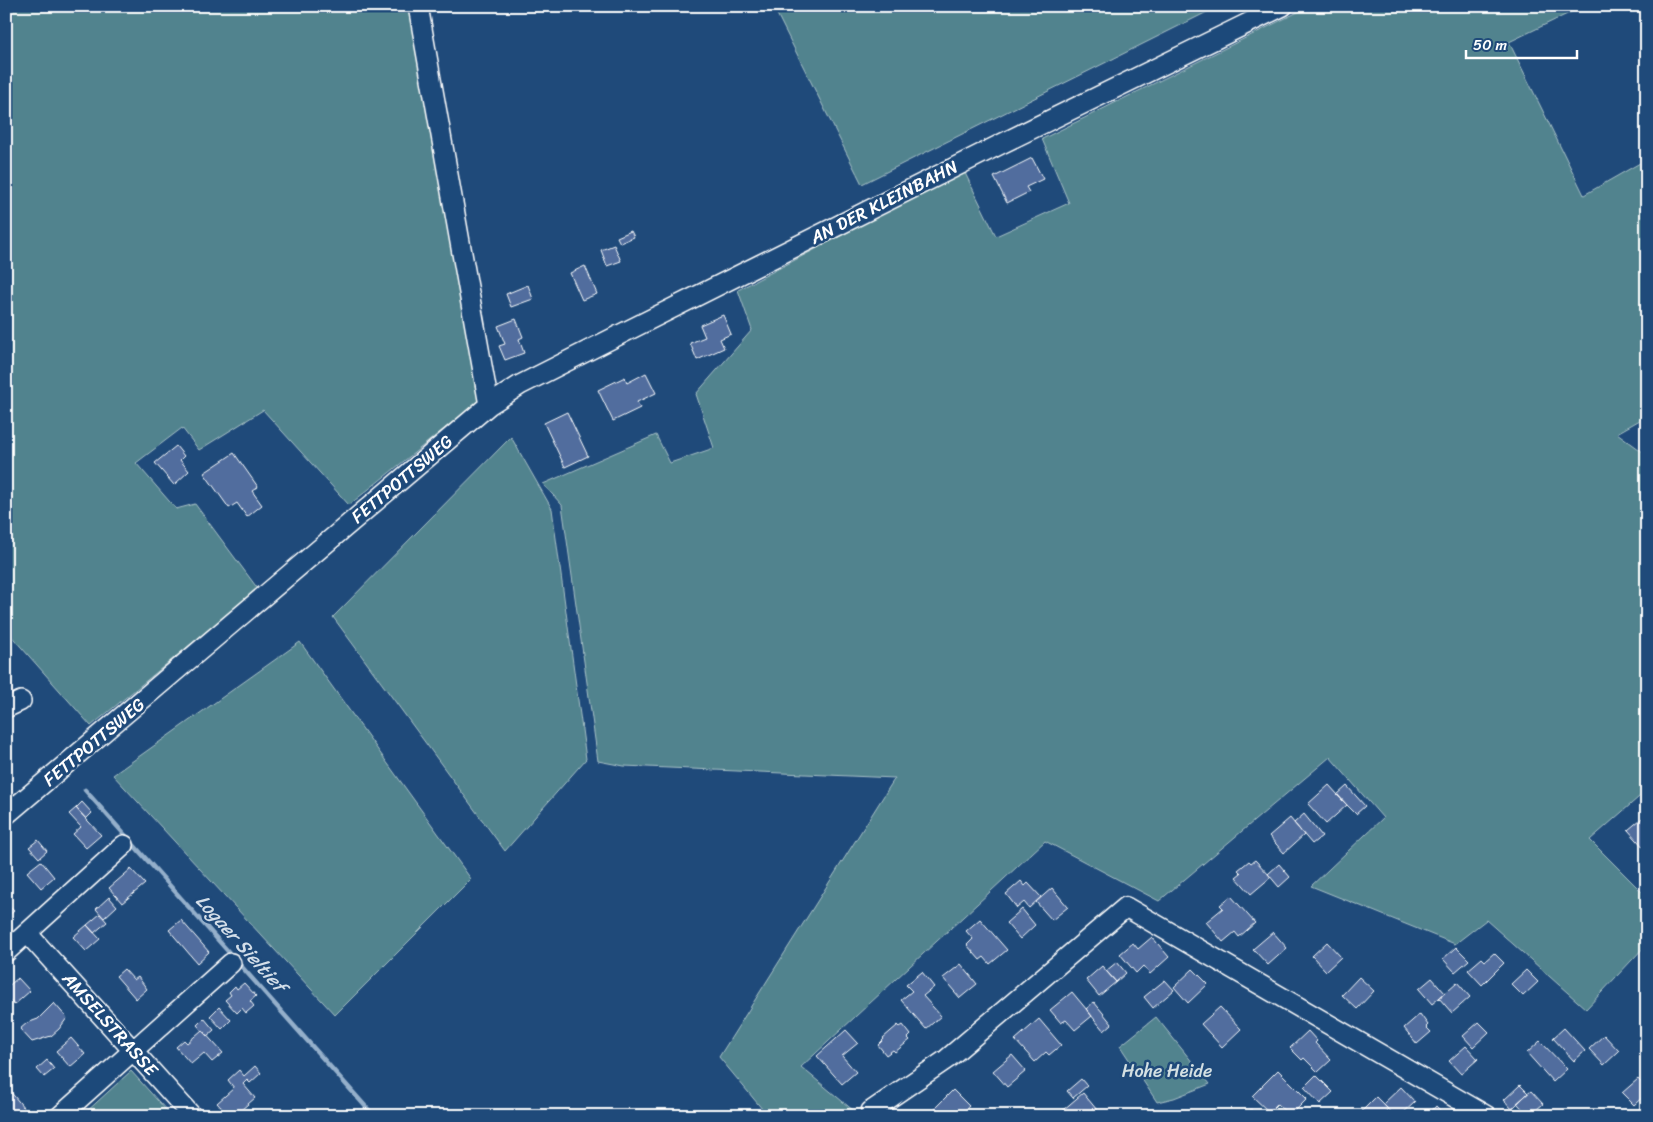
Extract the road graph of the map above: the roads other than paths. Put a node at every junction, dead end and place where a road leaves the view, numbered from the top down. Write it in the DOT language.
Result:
graph roads {
  1 [pos="418,6"];
  2 [pos="1283,6"];
  3 [pos="489,405"];
  4 [pos="6,816"];
  5 [pos="124,846"];
  6 [pos="28,933"];
  7 [pos="6,952"];
  8 [pos="231,963"];
  9 [pos="133,1051"];
  10 [pos="872,1110"];
  11 [pos="60,1116"];
  12 [pos="192,1116"];
  13 [pos="1487,1116"];
  1 -- 3 [label="street"];
  2 -- 3 [label="street, AN DER KLEINBAHN"];
  3 -- 4 [label="street, FETTPOTTSWEG"];
  5 -- 6 [label="street"];
  6 -- 7 [label="street"];
  6 -- 9 [label="street, AMSELSTRASSE"];
  8 -- 9 [label="street"];
  9 -- 11 [label="street"];
  9 -- 12 [label="street, AMSELSTRASSE"];
  10 -- 13 [label="street"];
}
